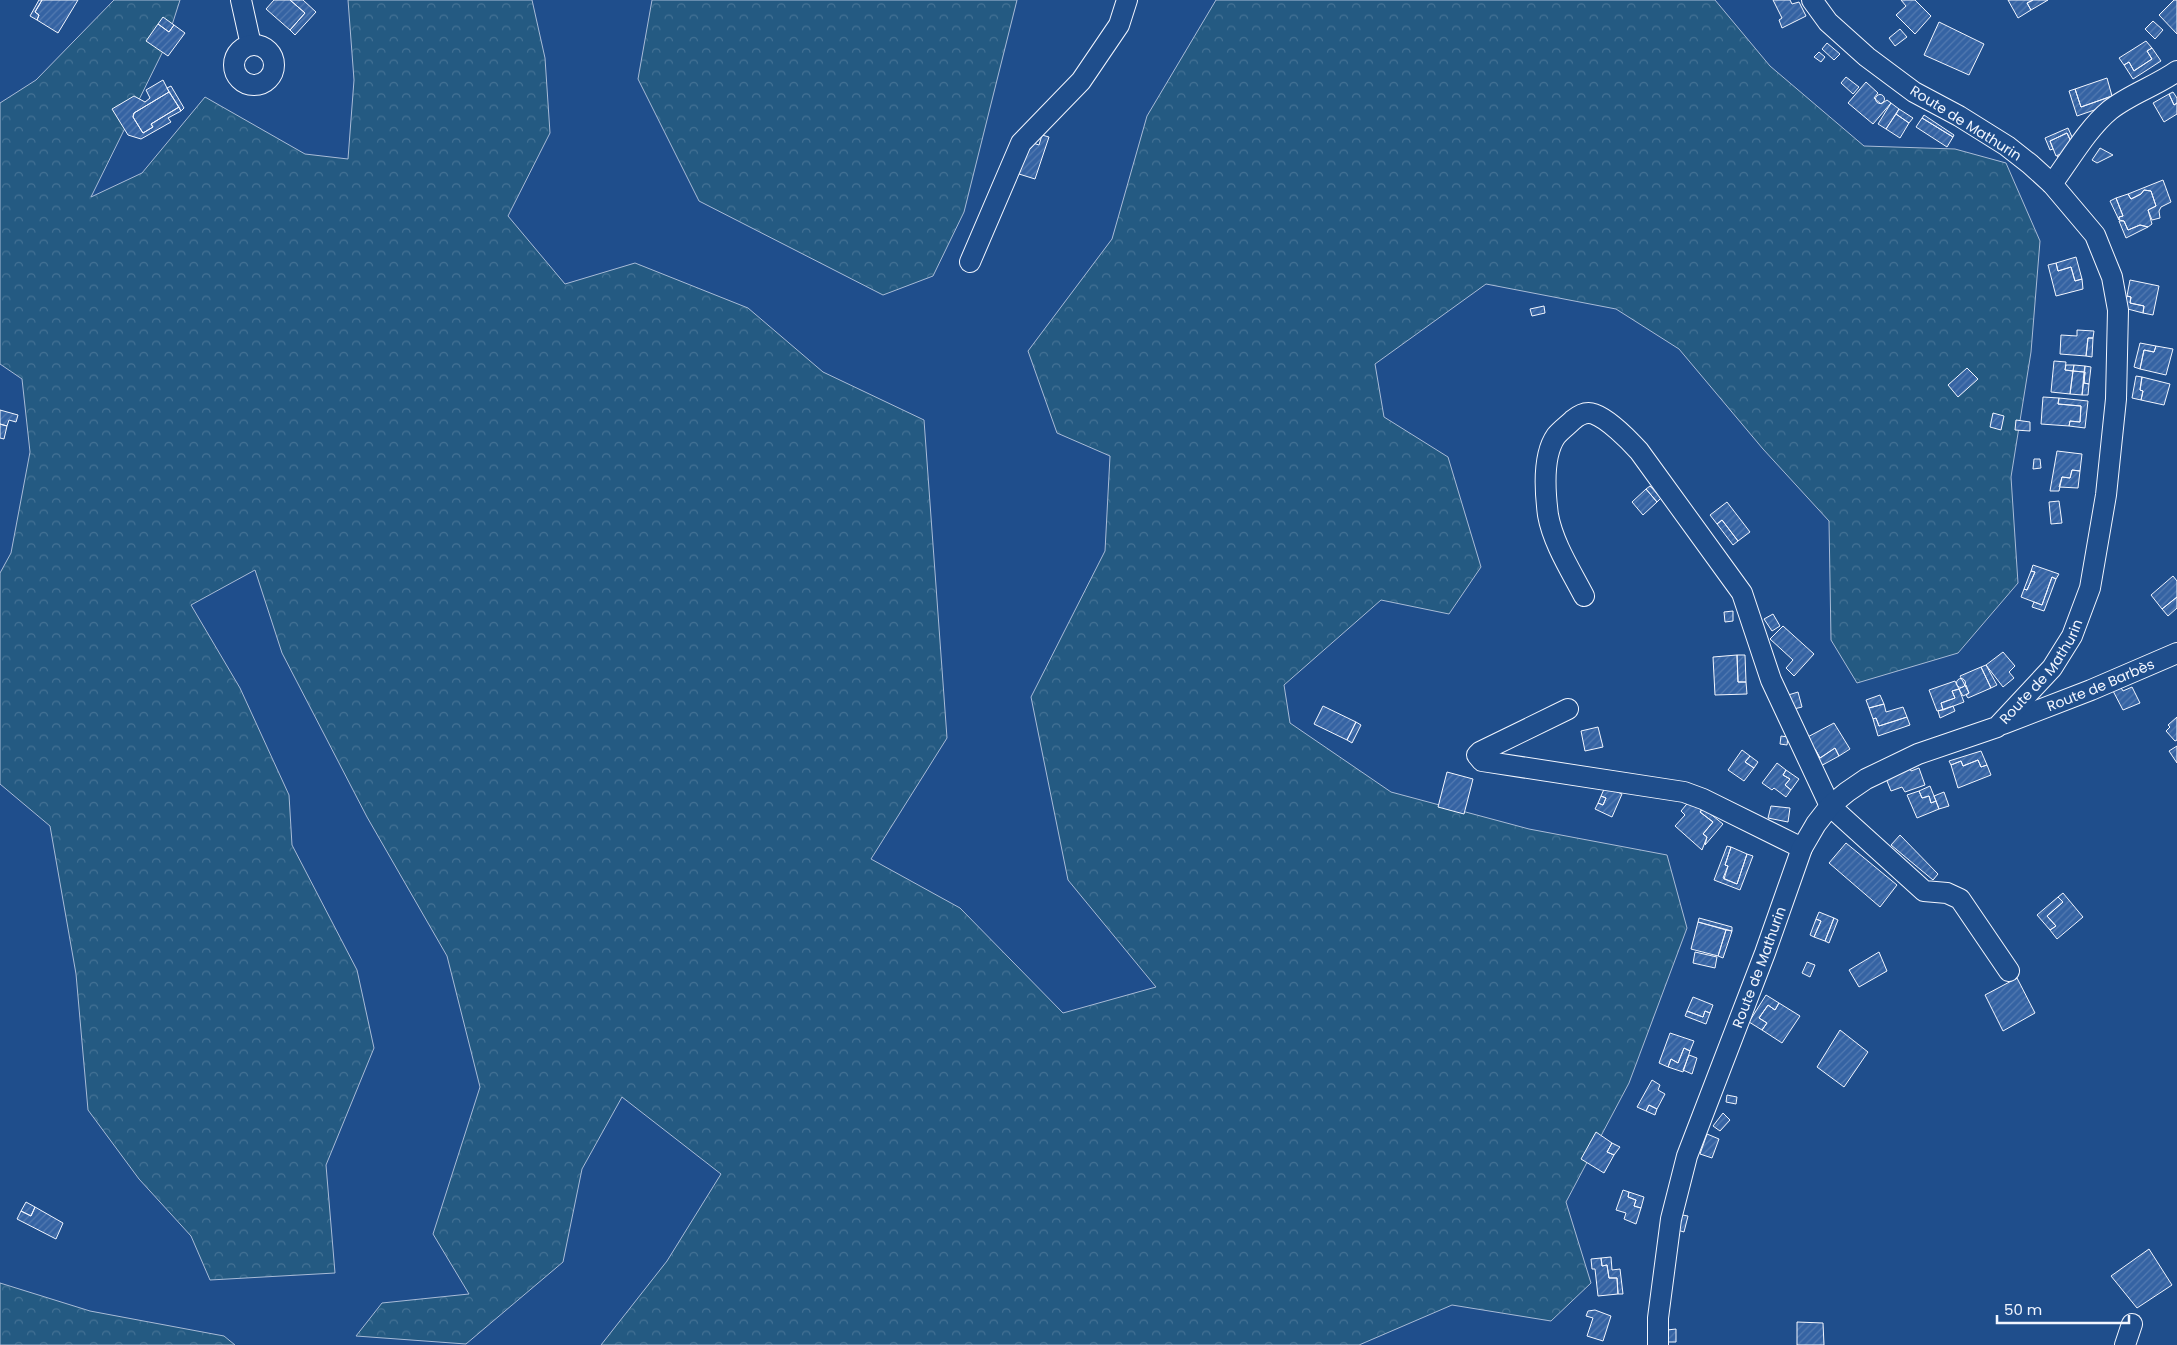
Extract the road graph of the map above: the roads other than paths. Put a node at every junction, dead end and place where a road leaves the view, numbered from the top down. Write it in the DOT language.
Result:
graph roads {
  1 [pos="240,0"];
  2 [pos="1127,0"];
  3 [pos="1812,0"];
  4 [pos="251,45"];
  5 [pos="2177,71"];
  6 [pos="2052,184"];
  7 [pos="970,262"];
  8 [pos="1584,596"];
  9 [pos="2176,654"];
  10 [pos="1568,709"];
  11 [pos="1996,727"];
  12 [pos="1830,806"];
  13 [pos="1802,848"];
  14 [pos="2009,971"];
  15 [pos="2132,1324"];
  16 [pos="1658,1345"];
  17 [pos="2125,1345"];
  1 -- 4 [label="street"];
  2 -- 7 [label="street"];
  3 -- 6 [label="street, Route de Mathurin"];
  5 -- 6 [label="street"];
  6 -- 11 [label="street, Route de Mathurin"];
  8 -- 12 [label="street"];
  9 -- 11 [label="street, Route de Barbès"];
  10 -- 13 [label="street"];
  11 -- 12 [label="street, Route de Mathurin"];
  12 -- 13 [label="street, Route de Mathurin"];
  12 -- 14 [label="street"];
  13 -- 16 [label="street, Route de Mathurin"];
  15 -- 17 [label="street"];
}
